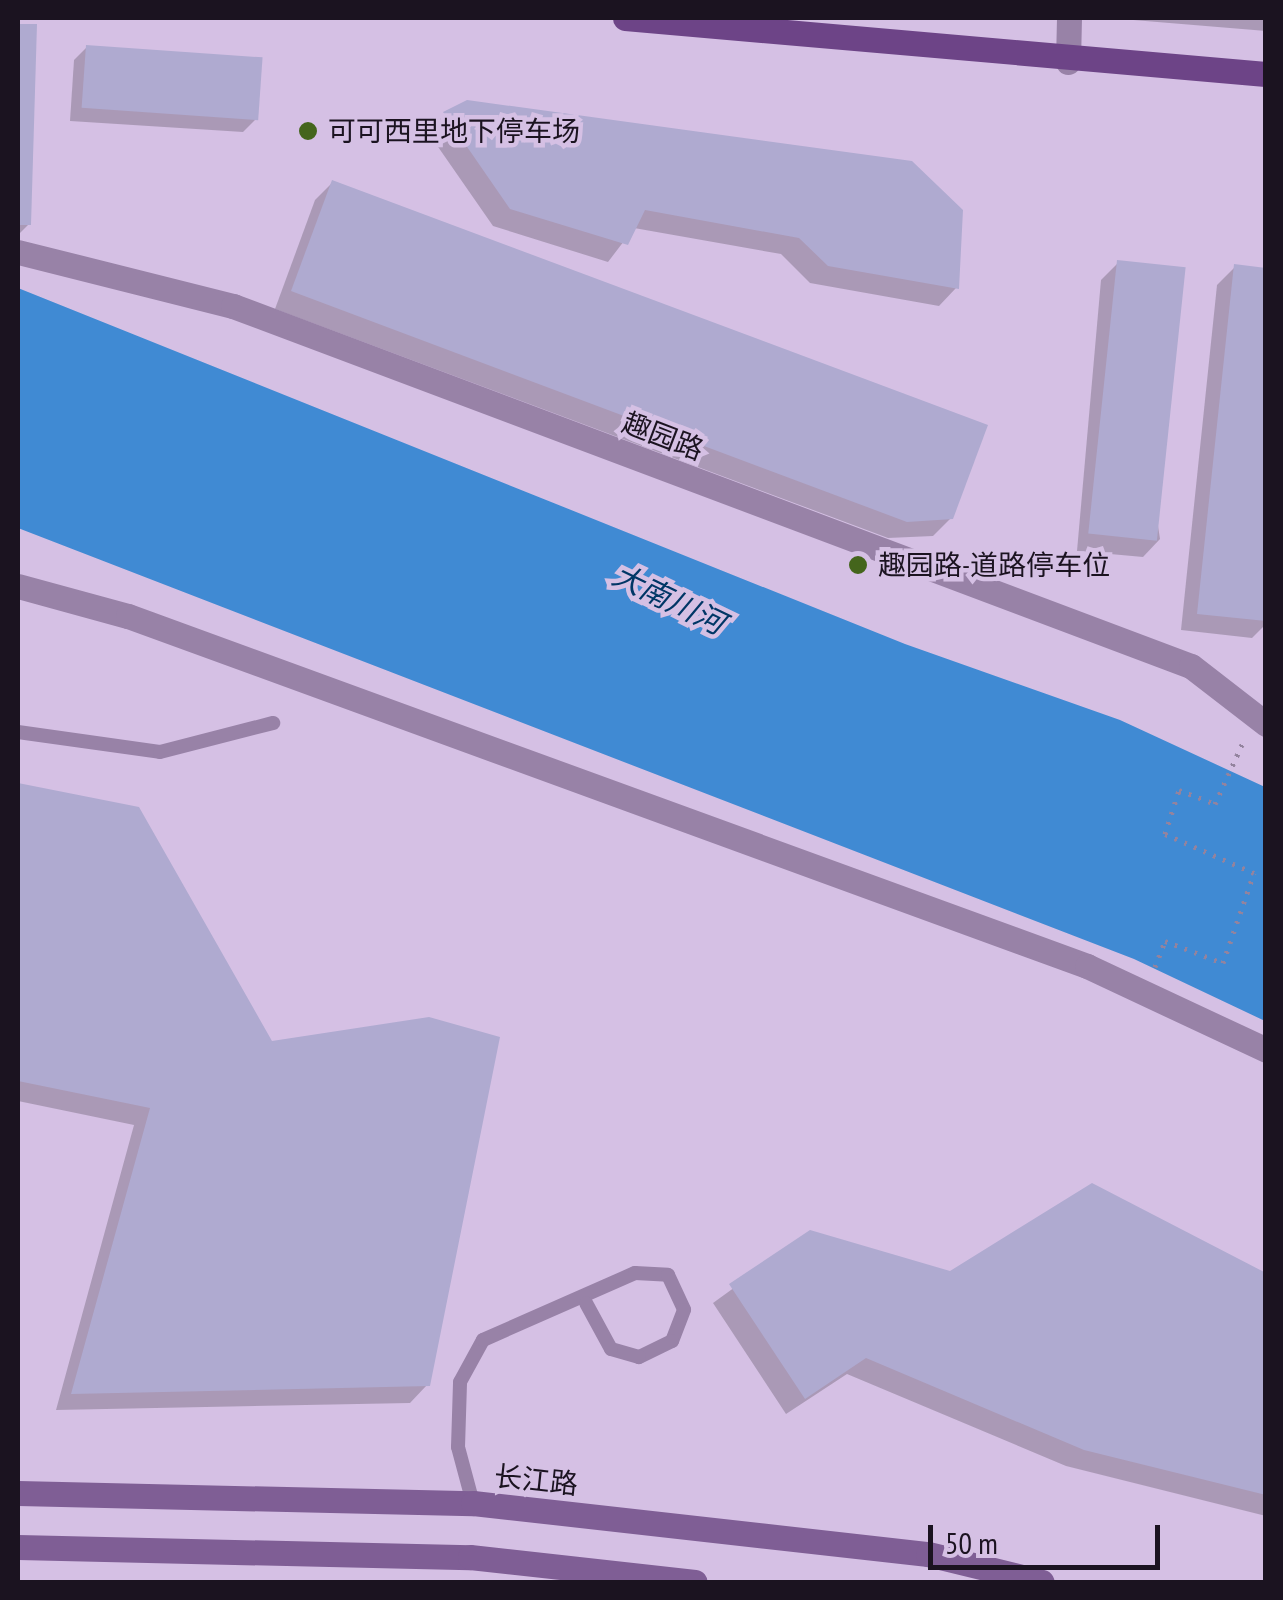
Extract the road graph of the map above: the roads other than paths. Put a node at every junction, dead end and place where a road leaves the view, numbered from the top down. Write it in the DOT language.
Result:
graph roads {
  1 [pos="625,18"];
  2 [pos="1069,18"];
  3 [pos="724,22"];
  4 [pos="1068,62"];
  5 [pos="1266,74"];
  6 [pos="18,252"];
  7 [pos="18,586"];
  8 [pos="273,723"];
  9 [pos="1266,724"];
  10 [pos="18,732"];
  11 [pos="1266,1050"];
  12 [pos="586,1303"];
  13 [pos="18,1493"];
  14 [pos="474,1503"];
  15 [pos="18,1547"];
  16 [pos="695,1582"];
  17 [pos="1042,1582"];
  1 -- 3 [label="main road"];
  2 -- 4 [label="street"];
  3 -- 4 [label="main road"];
  4 -- 5 [label="main road"];
  6 -- 9 [label="street, 趣园路"];
  7 -- 11 [label="street"];
  8 -- 10 [label="lane"];
  12 -- 14 [label="lane"];
  13 -- 14 [label="main road, 长江路"];
  14 -- 17 [label="main road, 长江路"];
  15 -- 16 [label="main road"];
}
